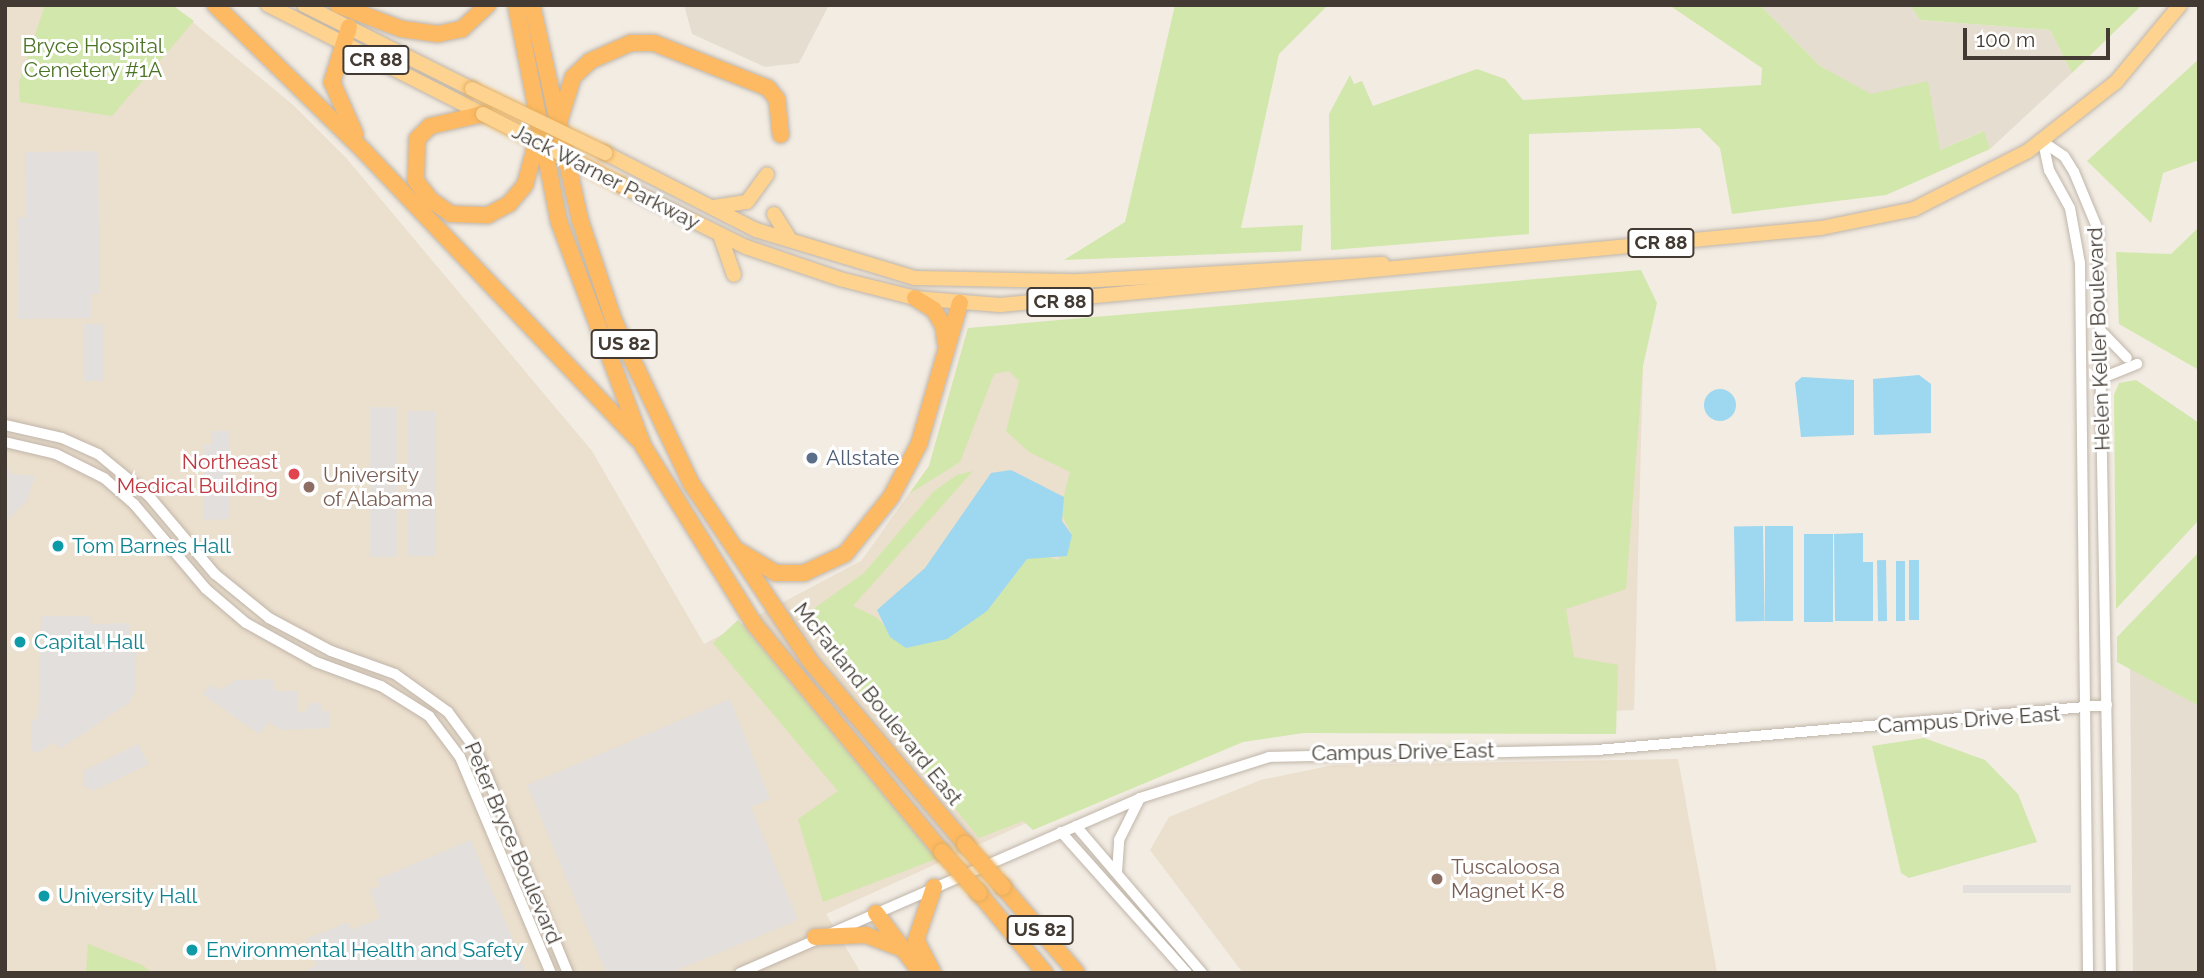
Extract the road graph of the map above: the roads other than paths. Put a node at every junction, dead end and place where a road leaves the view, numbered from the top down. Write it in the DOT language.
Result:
graph roads {
  1 [pos="215,5"];
  2 [pos="268,5"];
  3 [pos="304,5"];
  4 [pos="338,5"];
  5 [pos="488,5"];
  6 [pos="516,5"];
  7 [pos="532,5"];
  8 [pos="2180,5"];
  9 [pos="345,35"];
  10 [pos="483,114"];
  11 [pos="557,131"];
  12 [pos="540,132"];
  13 [pos="781,135"];
  14 [pos="2043,142"];
  15 [pos="364,151"];
  16 [pos="767,174"];
  17 [pos="709,207"];
  18 [pos="774,214"];
  19 [pos="756,230"];
  20 [pos="720,235"];
  21 [pos="793,243"];
  22 [pos="746,247"];
  23 [pos="734,275"];
  24 [pos="971,283"];
  25 [pos="1162,285"];
  26 [pos="915,298"];
  27 [pos="960,303"];
  28 [pos="2101,331"];
  29 [pos="945,345"];
  30 [pos="2102,378"];
  31 [pos="5,425"];
  32 [pos="5,442"];
  33 [pos="643,446"];
  34 [pos="726,543"];
  35 [pos="2107,705"];
  36 [pos="2086,711"];
  37 [pos="1140,798"];
  38 [pos="1076,826"];
  39 [pos="1061,832"];
  40 [pos="1117,872"];
  41 [pos="934,887"];
  42 [pos="877,913"];
  43 [pos="815,937"];
  44 [pos="900,948"];
  45 [pos="921,966"];
  46 [pos="551,973"];
  47 [pos="568,973"];
  48 [pos="740,973"];
  49 [pos="933,973"];
  50 [pos="1045,973"];
  51 [pos="1077,973"];
  52 [pos="1187,973"];
  53 [pos="1202,973"];
  54 [pos="2088,973"];
  55 [pos="2111,973"];
  1 -- 15 [label="highway"];
  2 -- 9 [label="main road, Jack Warner Parkway / CR 88"];
  3 -- 9 [label="main road, Jack Warner Parkway"];
  4 -- 5 [label="highway"];
  6 -- 12 [label="highway, McFarland Boulevard East / US 82"];
  7 -- 11 [label="highway, McFarland Boulevard East / US 82"];
  8 -- 14 [label="main road, CR 88"];
  9 -- 10 [label="main road, Jack Warner Parkway / CR 88"];
  9 -- 15 [label="highway"];
  9 -- 17 [label="main road, Jack Warner Parkway / CR 88, bridge"];
  10 -- 12 [label="highway"];
  10 -- 20 [label="main road, Jack Warner Parkway / CR 88, bridge"];
  11 -- 13 [label="highway"];
  11 -- 34 [label="highway, McFarland Boulevard East / US 82"];
  12 -- 33 [label="highway, McFarland Boulevard East / US 82"];
  14 -- 25 [label="main road, CR 88"];
  14 -- 28 [label="street, Helen Keller Boulevard"];
  14 -- 36 [label="street, Helen Keller Boulevard"];
  15 -- 33 [label="highway"];
  16 -- 17 [label="main road"];
  17 -- 19 [label="main road, CR 88"];
  18 -- 21 [label="main road"];
  19 -- 21 [label="main road, CR 88"];
  19 -- 22 [label="main road"];
  20 -- 22 [label="main road, Jack Warner Parkway / CR 88"];
  20 -- 23 [label="main road"];
  21 -- 24 [label="main road, CR 88"];
  22 -- 26 [label="main road, Jack Warner Parkway / CR 88"];
  24 -- 25 [label="main road, CR 88"];
  24 -- 27 [label="main road"];
  25 -- 27 [label="main road, CR 88"];
  26 -- 27 [label="main road, Jack Warner Parkway / CR 88"];
  26 -- 29 [label="highway"];
  27 -- 29 [label="highway"];
  28 -- 30 [label="street, Helen Keller Boulevard"];
  28 -- 30 [label="street"];
  29 -- 34 [label="highway"];
  30 -- 35 [label="street, Helen Keller Boulevard"];
  31 -- 47 [label="street, Peter Bryce Boulevard"];
  32 -- 46 [label="street, Peter Bryce Boulevard"];
  33 -- 50 [label="highway, McFarland Boulevard East / US 82, bridge"];
  34 -- 51 [label="highway, McFarland Boulevard East / US 82, bridge"];
  35 -- 36 [label="street, Campus Drive East"];
  35 -- 55 [label="street, Helen Keller Boulevard"];
  36 -- 37 [label="street, Campus Drive East"];
  36 -- 54 [label="street, Helen Keller Boulevard"];
  37 -- 38 [label="street, Campus Drive East"];
  37 -- 40 [label="street"];
  38 -- 39 [label="street, Campus Drive East"];
  38 -- 40 [label="street"];
  39 -- 41 [label="street, Campus Drive East"];
  39 -- 52 [label="street"];
  40 -- 53 [label="street"];
  41 -- 42 [label="street, Campus Drive East"];
  41 -- 45 [label="highway"];
  42 -- 43 [label="street, Campus Drive East"];
  42 -- 44 [label="highway"];
  42 -- 45 [label="highway"];
  43 -- 44 [label="highway"];
  43 -- 48 [label="street, Campus Drive East"];
  44 -- 45 [label="highway"];
  45 -- 49 [label="highway"];
}
